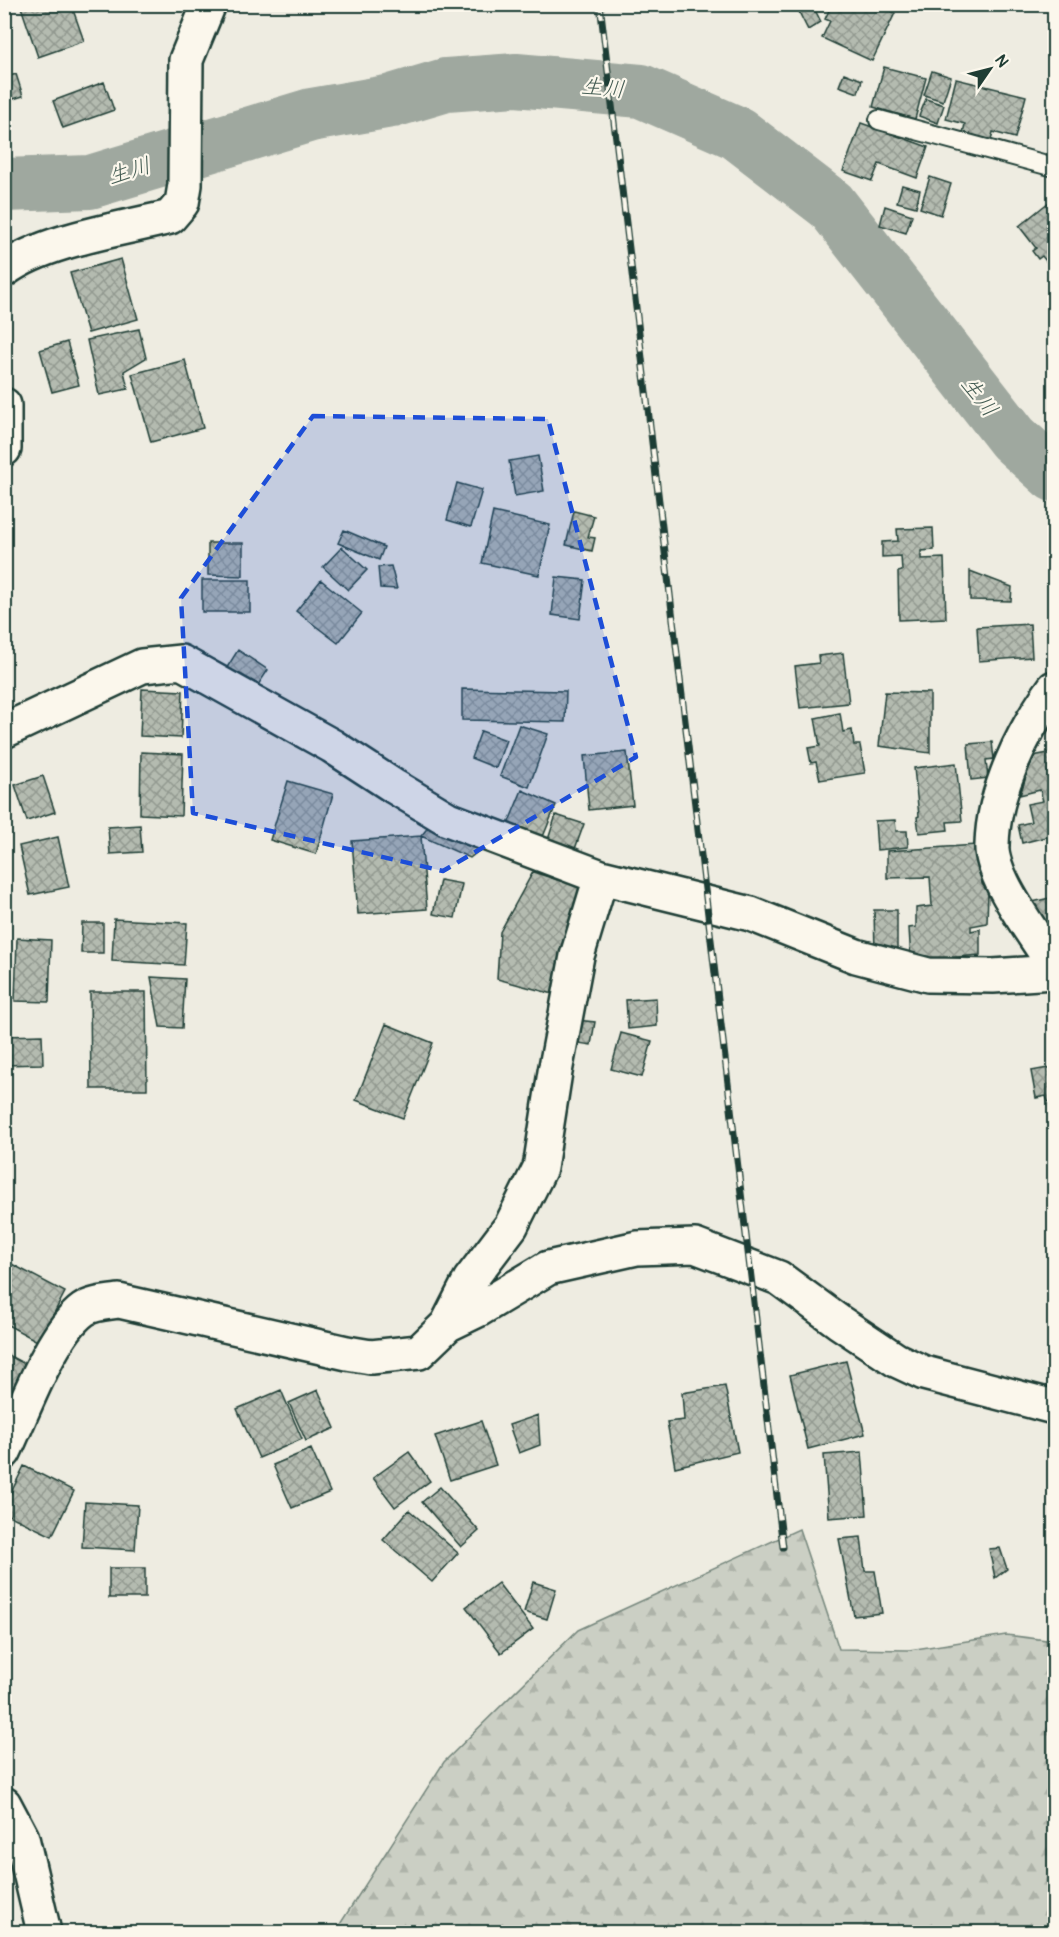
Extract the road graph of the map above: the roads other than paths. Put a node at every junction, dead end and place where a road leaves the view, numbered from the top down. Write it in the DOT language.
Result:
graph roads {
  1 [pos="209,4"];
  2 [pos="879,120"];
  3 [pos="1054,167"];
  4 [pos="4,270"];
  5 [pos="4,405"];
  6 [pos="5,425"];
  7 [pos="4,449"];
  8 [pos="1054,688"];
  9 [pos="4,731"];
  10 [pos="601,877"];
  11 [pos="1054,966"];
  12 [pos="1054,972"];
  13 [pos="447,1325"];
  14 [pos="1054,1407"];
  15 [pos="4,1452"];
  16 [pos="4,1804"];
  17 [pos="44,1932"];
  1 -- 4 [label="street"];
  2 -- 3 [label="lane"];
  5 -- 6 [label="street"];
  6 -- 7 [label="street"];
  8 -- 11 [label="street"];
  9 -- 10 [label="street"];
  10 -- 12 [label="street"];
  10 -- 13 [label="street"];
  13 -- 14 [label="street"];
  13 -- 15 [label="street"];
  16 -- 17 [label="street"];
}
